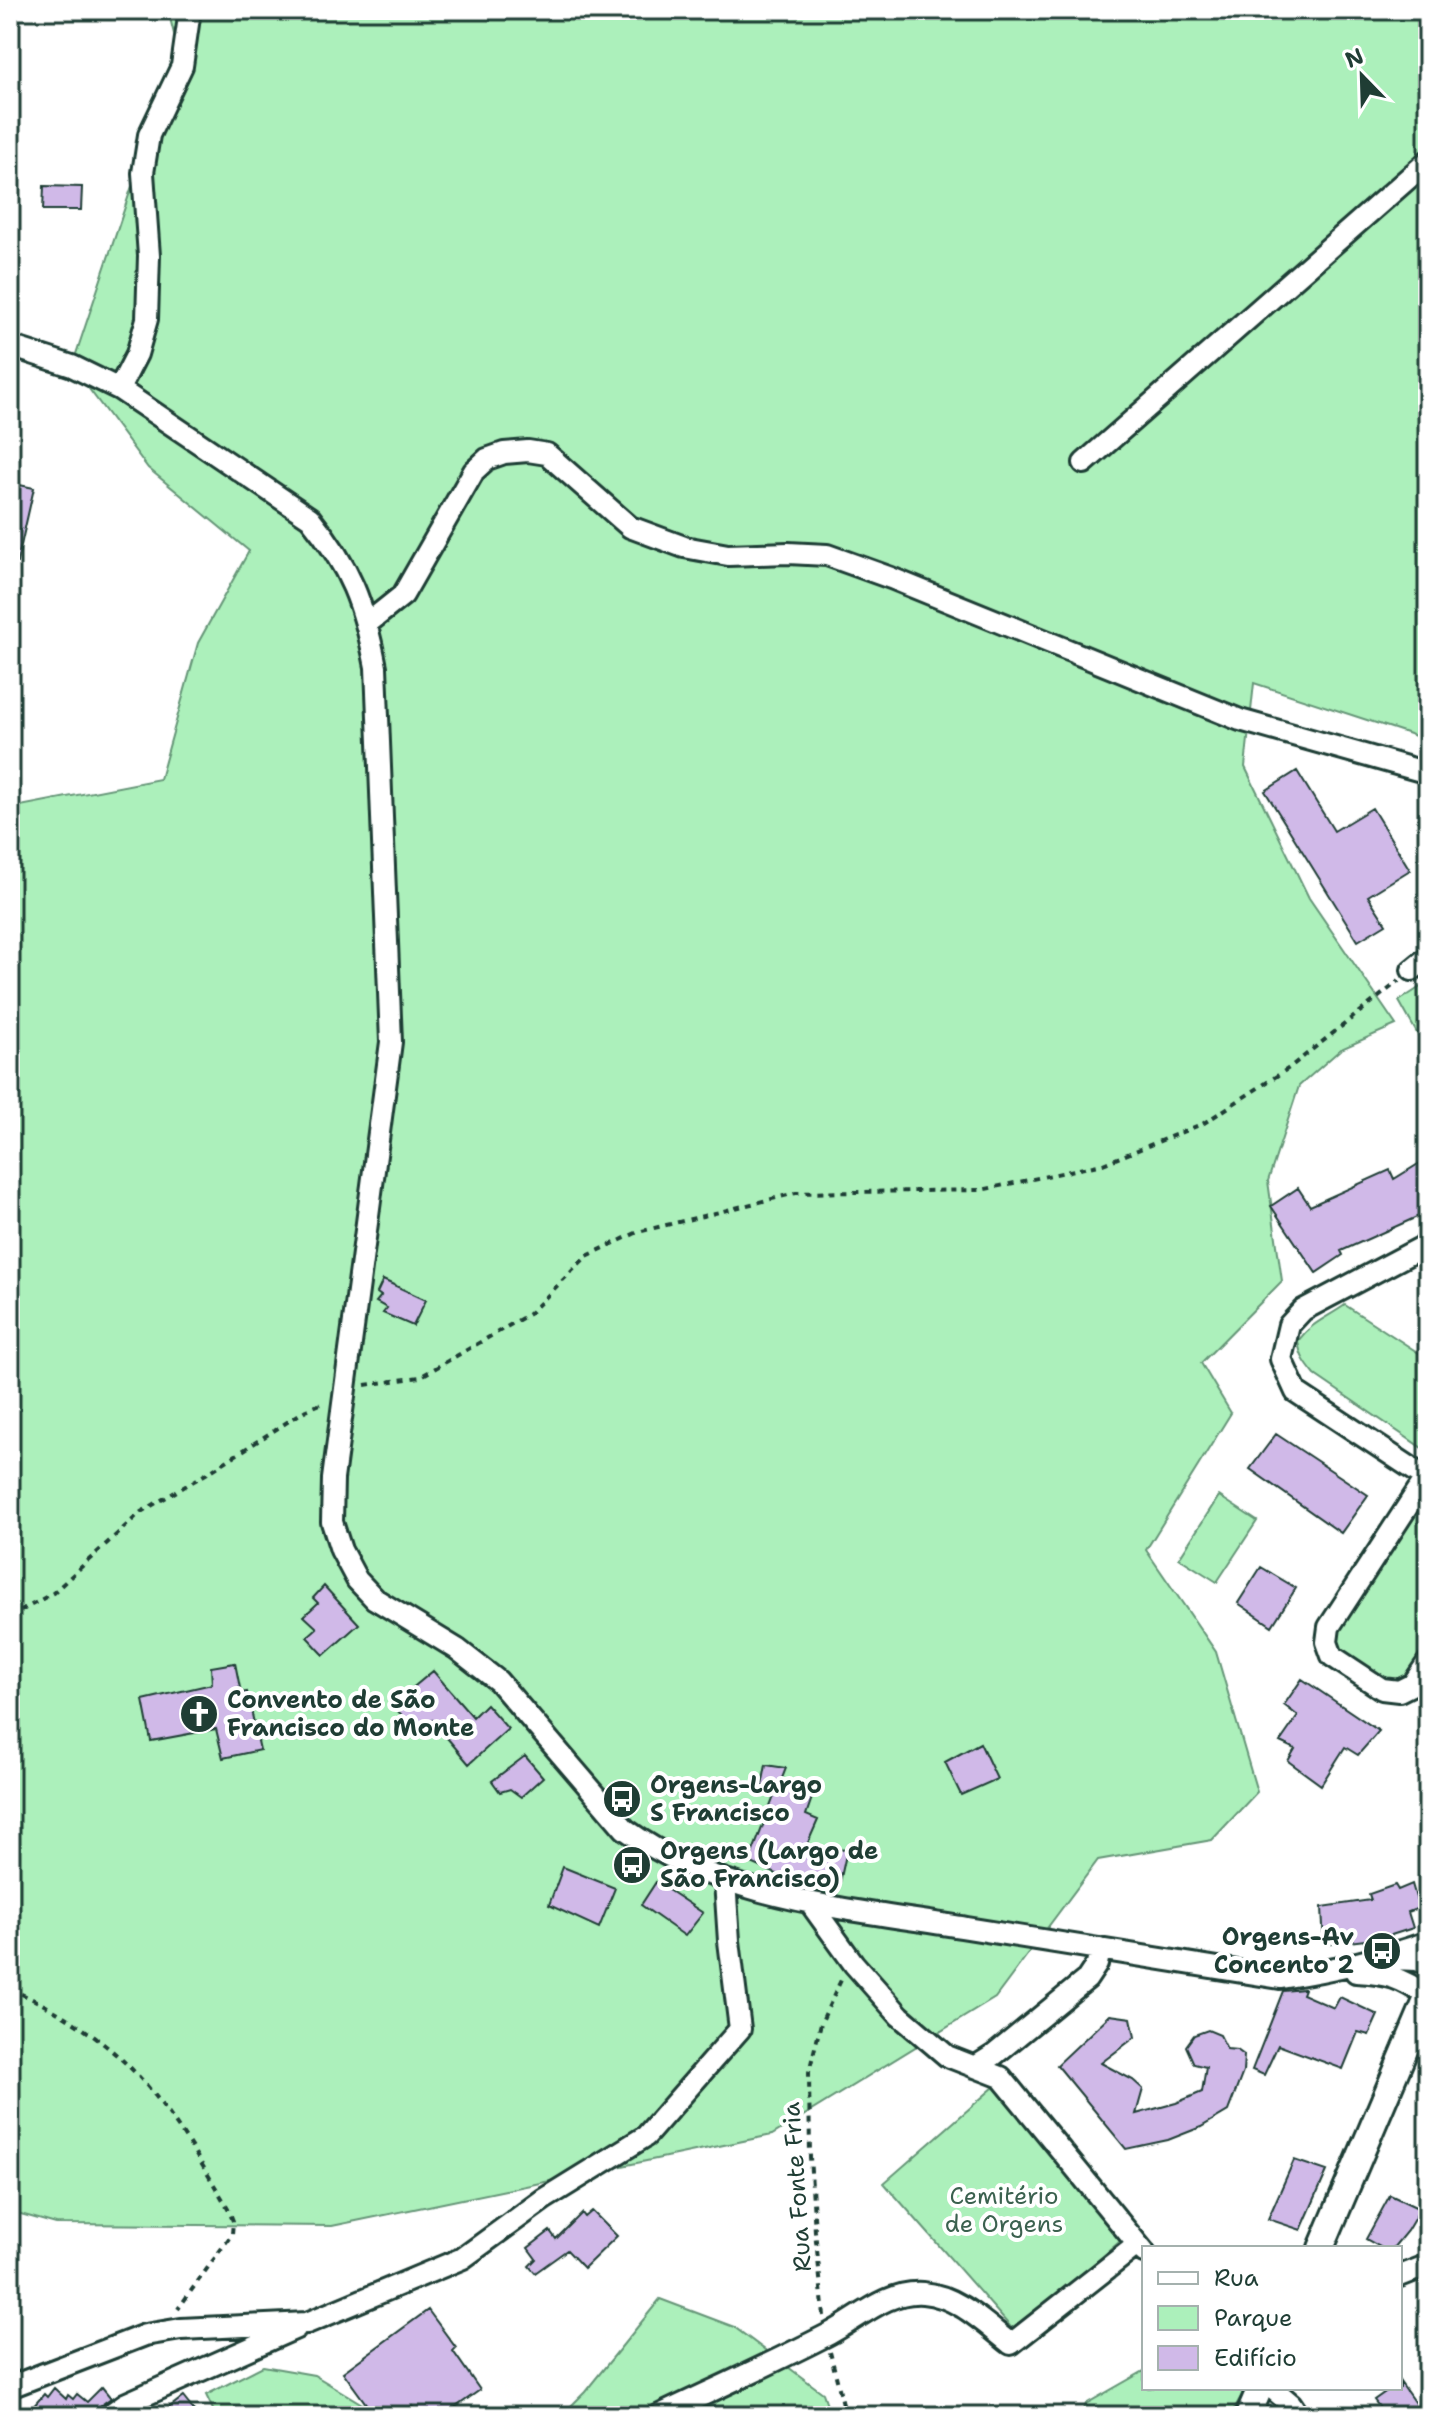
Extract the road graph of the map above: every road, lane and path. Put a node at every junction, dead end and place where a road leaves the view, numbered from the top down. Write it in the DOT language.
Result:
graph roads {
  1 [pos="190,10"];
  2 [pos="1428,161"];
  3 [pos="10,346"];
  4 [pos="119,389"];
  5 [pos="1084,463"];
  6 [pos="368,623"];
  7 [pos="1428,773"];
  8 [pos="1428,957"];
  9 [pos="1405,976"];
  10 [pos="1428,1244"];
  11 [pos="344,1394"];
  12 [pos="1427,1479"];
  13 [pos="10,1617"];
  14 [pos="1428,1662"];
  15 [pos="725,1881"];
  16 [pos="810,1903"];
  17 [pos="1428,1942"];
  18 [pos="1100,1949"];
  19 [pos="1384,1958"];
  20 [pos="854,1964"];
  21 [pos="1428,1964"];
  22 [pos="1332,1970"];
  23 [pos="10,1989"];
  24 [pos="1428,1996"];
  25 [pos="975,2067"];
  26 [pos="1322,2246"];
  27 [pos="1140,2248"];
  28 [pos="1428,2265"];
  29 [pos="1402,2275"];
  30 [pos="307,2323"];
  31 [pos="165,2332"];
  32 [pos="826,2335"];
  33 [pos="10,2387"];
  34 [pos="1259,2390"];
  35 [pos="1274,2390"];
  36 [pos="108,2416"];
  37 [pos="658,2416"];
  38 [pos="846,2416"];
  39 [pos="1248,2416"];
  40 [pos="1299,2416"];
  1 -- 4 [label="street"];
  2 -- 5 [label="street"];
  3 -- 4 [label="street"];
  4 -- 6 [label="street"];
  6 -- 7 [label="street"];
  6 -- 11 [label="street"];
  8 -- 9 [label="street"];
  9 -- 11 [label="path"];
  10 -- 12 [label="street"];
  11 -- 13 [label="path"];
  11 -- 15 [label="street"];
  12 -- 14 [label="street"];
  15 -- 16 [label="street"];
  15 -- 30 [label="street"];
  16 -- 18 [label="street"];
  16 -- 20 [label="street"];
  17 -- 19 [label="street"];
  18 -- 22 [label="street"];
  18 -- 25 [label="street"];
  19 -- 21 [label="street"];
  19 -- 22 [label="street"];
  20 -- 25 [label="street"];
  20 -- 32 [label="path, Rua Fonte Fria"];
  22 -- 24 [label="street"];
  23 -- 31 [label="path"];
  24 -- 26 [label="street"];
  25 -- 27 [label="street"];
  27 -- 32 [label="street"];
  28 -- 29 [label="street"];
  30 -- 31 [label="street"];
  30 -- 36 [label="street"];
  31 -- 33 [label="street"];
  32 -- 37 [label="street"];
  32 -- 38 [label="path, Rua Fonte Fria"];
  34 -- 39 [label="street"];
  35 -- 40 [label="street"];
}
